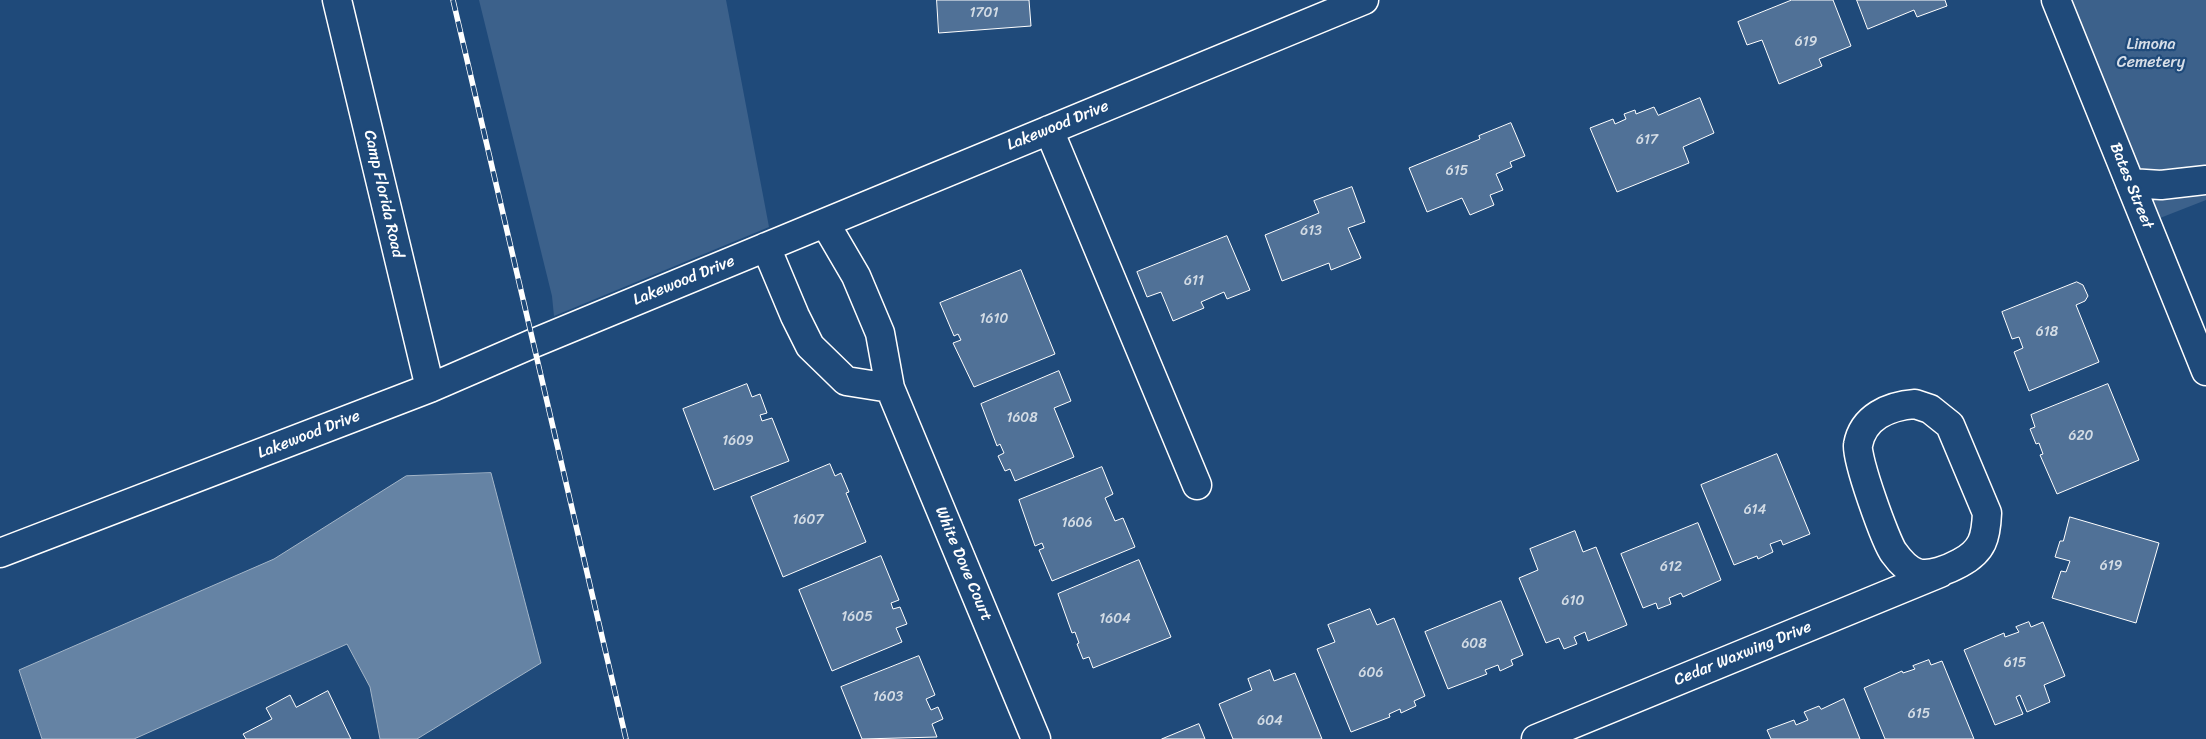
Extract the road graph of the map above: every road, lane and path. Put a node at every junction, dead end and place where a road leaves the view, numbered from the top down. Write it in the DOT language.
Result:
graph roads {
  1 [pos="337,0"];
  2 [pos="1364,0"];
  3 [pos="2056,0"];
  4 [pos="1049,130"];
  5 [pos="2206,180"];
  6 [pos="2130,183"];
  7 [pos="825,223"];
  8 [pos="766,247"];
  9 [pos="2206,371"];
  10 [pos="430,388"];
  11 [pos="890,388"];
  12 [pos="1197,485"];
  13 [pos="0,553"];
  14 [pos="1950,569"];
  15 [pos="1036,739"];
  16 [pos="1536,739"];
  1 -- 10 [label="street, Camp Florida Road"];
  2 -- 4 [label="street, Lakewood Drive"];
  3 -- 6 [label="street, Bates Street"];
  4 -- 7 [label="street, Lakewood Drive"];
  4 -- 12 [label="street"];
  5 -- 6 [label="street"];
  6 -- 9 [label="street, Bates Street"];
  7 -- 8 [label="street, Lakewood Drive"];
  7 -- 11 [label="street, White Dove Court"];
  8 -- 10 [label="street, Lakewood Drive"];
  8 -- 11 [label="street"];
  10 -- 13 [label="street, Lakewood Drive"];
  11 -- 15 [label="street, White Dove Court"];
  14 -- 14 [label="street"];
  14 -- 16 [label="street, Cedar Waxwing Drive"];
}
